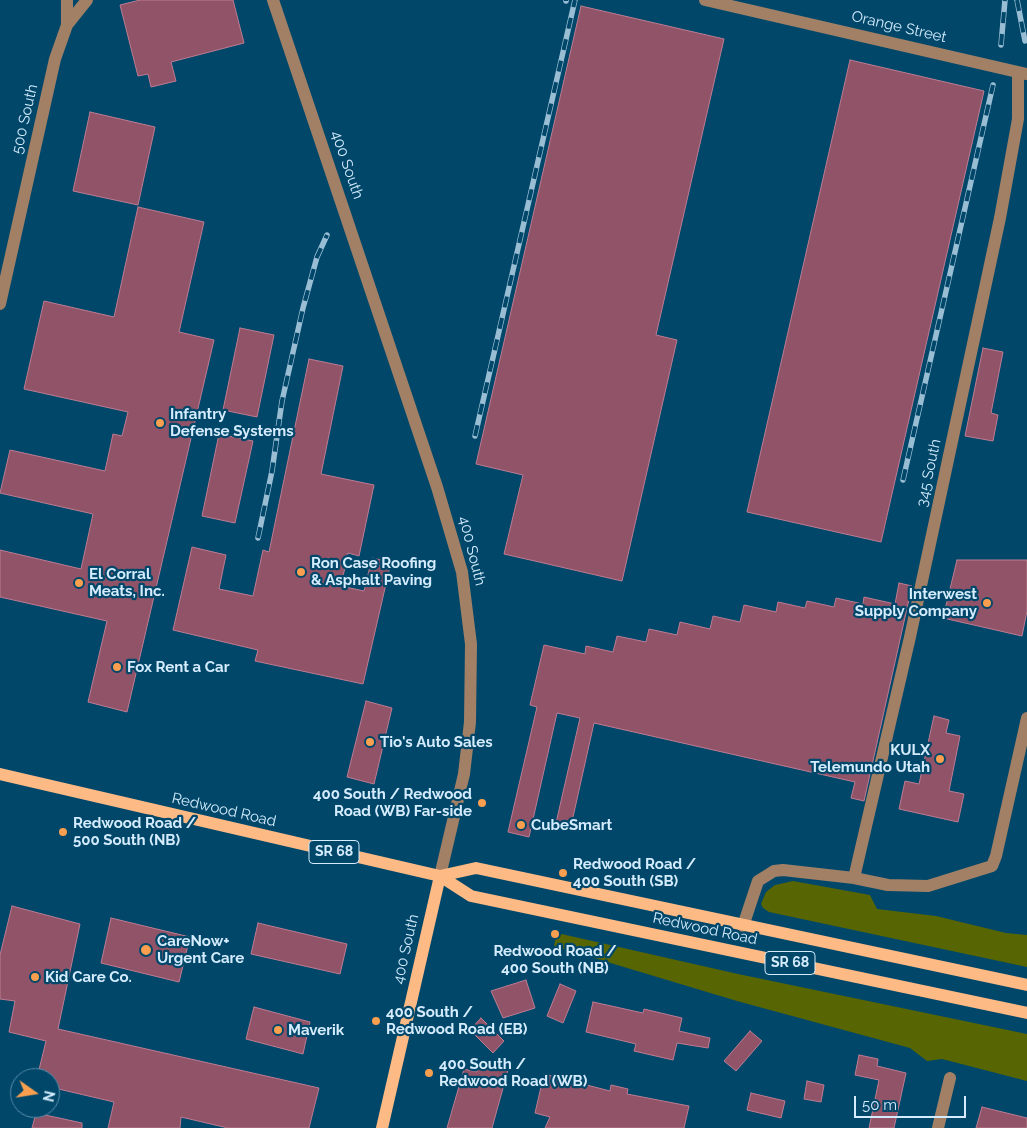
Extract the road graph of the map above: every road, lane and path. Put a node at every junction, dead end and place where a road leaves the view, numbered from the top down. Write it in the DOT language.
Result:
graph roads {
  1 [pos="68,0"];
  2 [pos="87,0"];
  3 [pos="273,0"];
  4 [pos="705,0"];
  5 [pos="67,25"];
  6 [pos="1023,73"];
  7 [pos="0,304"];
  8 [pos="1027,718"];
  9 [pos="0,774"];
  10 [pos="440,876"];
  11 [pos="854,878"];
  12 [pos="743,926"];
  13 [pos="1027,985"];
  14 [pos="1027,1014"];
  15 [pos="950,1078"];
  16 [pos="382,1128"];
  17 [pos="938,1128"];
  1 -- 5 [label="street, 500 South"];
  2 -- 5 [label="street"];
  3 -- 10 [label="street, 400 South"];
  4 -- 6 [label="street, Orange Street"];
  5 -- 7 [label="street, 500 South"];
  6 -- 11 [label="street, 345 South"];
  8 -- 11 [label="street"];
  9 -- 10 [label="main road, Redwood Road / SR 68"];
  10 -- 12 [label="main road, Redwood Road / SR 68"];
  10 -- 14 [label="main road, Redwood Road / SR 68"];
  10 -- 16 [label="main road, 400 South"];
  11 -- 12 [label="street"];
  12 -- 13 [label="main road, Redwood Road / SR 68"];
  15 -- 17 [label="street"];
}
